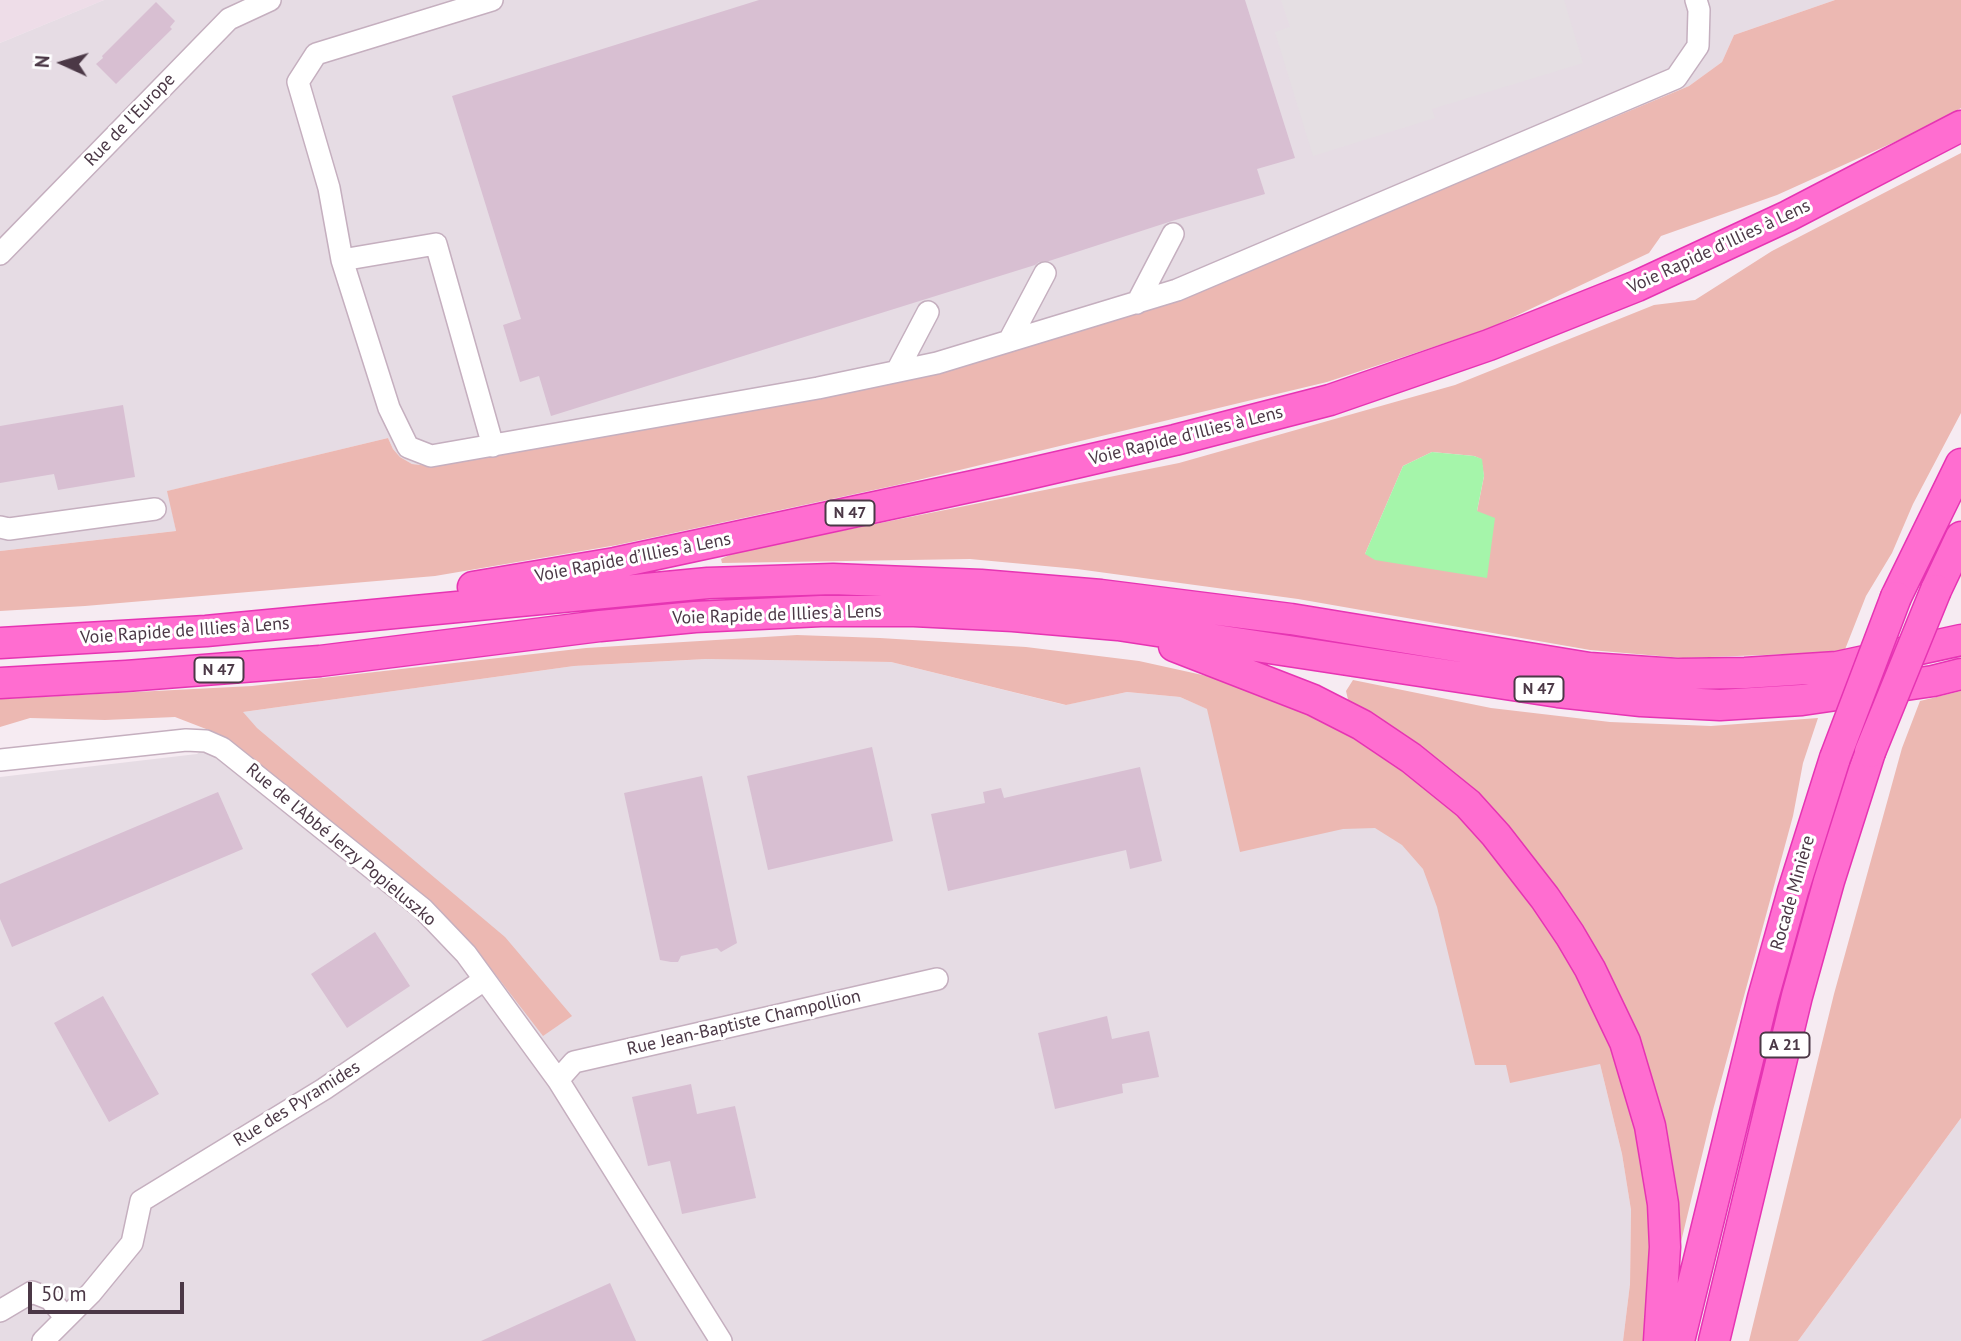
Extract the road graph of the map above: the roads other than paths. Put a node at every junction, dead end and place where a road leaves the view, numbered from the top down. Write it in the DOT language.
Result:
graph roads {
  1 [pos="270,0"];
  2 [pos="492,0"];
  3 [pos="1696,0"];
  4 [pos="1961,126"];
  5 [pos="1173,234"];
  6 [pos="0,254"];
  7 [pos="342,260"];
  8 [pos="1045,273"];
  9 [pos="1137,303"];
  10 [pos="928,312"];
  11 [pos="1009,341"];
  12 [pos="897,371"];
  13 [pos="493,446"];
  14 [pos="1961,464"];
  15 [pos="155,509"];
  16 [pos="0,527"];
  17 [pos="1961,537"];
  18 [pos="369,616"];
  19 [pos="1118,625"];
  20 [pos="1961,640"];
  21 [pos="0,643"];
  22 [pos="1961,674"];
  23 [pos="0,683"];
  24 [pos="0,760"];
  25 [pos="937,979"];
  26 [pos="484,980"];
  27 [pos="558,1080"];
  28 [pos="0,1311"];
  29 [pos="66,1318"];
  30 [pos="43,1341"];
  31 [pos="721,1341"];
  32 [pos="1659,1341"];
  33 [pos="1679,1341"];
  34 [pos="1714,1341"];
  1 -- 6 [label="street, Rue de l'Europe"];
  2 -- 7 [label="street"];
  3 -- 9 [label="street"];
  4 -- 18 [label="highway, Voie Rapide d’Illies à Lens / N 47"];
  5 -- 9 [label="street"];
  7 -- 13 [label="street"];
  7 -- 13 [label="street"];
  8 -- 11 [label="street"];
  9 -- 11 [label="street"];
  10 -- 12 [label="street"];
  11 -- 12 [label="street"];
  12 -- 13 [label="street"];
  14 -- 33 [label="highway, Rocade Minière / A 21, bridge"];
  15 -- 16 [label="street"];
  17 -- 34 [label="highway, Rocade Minière / A 21, bridge"];
  18 -- 20 [label="highway, Voie Rapide de Illies à Lens"];
  18 -- 21 [label="highway, Voie Rapide de Illies à Lens / N 47"];
  19 -- 22 [label="highway, N 47"];
  19 -- 23 [label="highway, Voie Rapide de Illies à Lens / N 47"];
  19 -- 32 [label="highway"];
  24 -- 26 [label="street, Rue de l'Abbé Jerzy Popieluszko"];
  25 -- 27 [label="street, Rue Jean-Baptiste Champollion"];
  26 -- 27 [label="street, Rue de l'Abbé Jerzy Popieluszko"];
  26 -- 29 [label="street, Rue des Pyramides"];
  27 -- 31 [label="street, Rue de l'Abbé Jerzy Popieluszko"];
  28 -- 29 [label="street"];
  29 -- 30 [label="street"];
}
